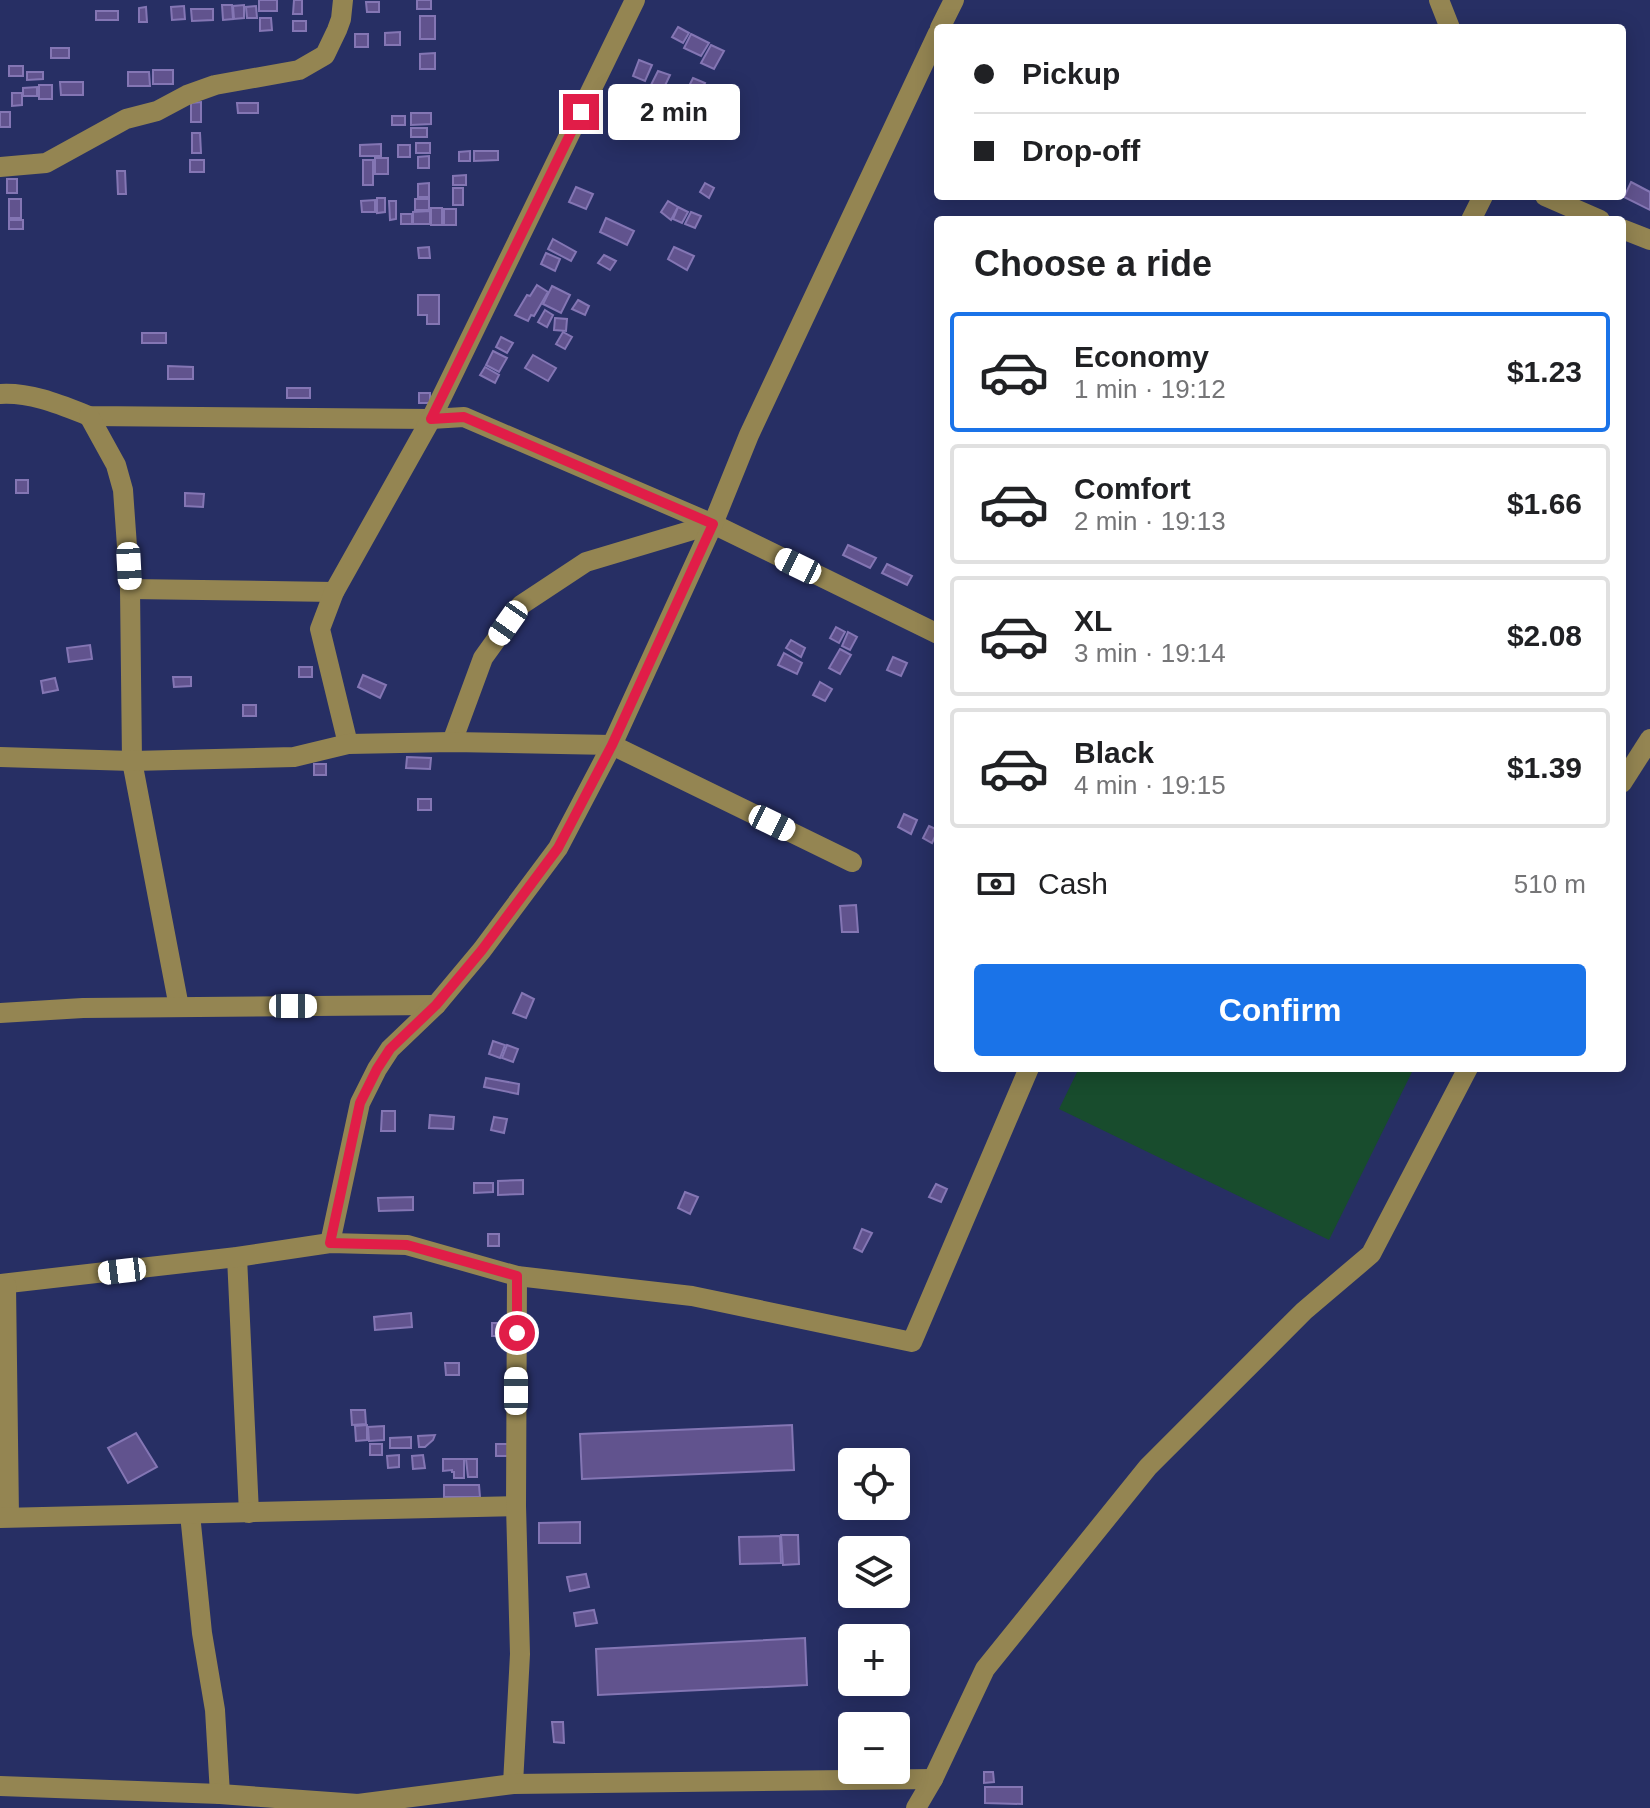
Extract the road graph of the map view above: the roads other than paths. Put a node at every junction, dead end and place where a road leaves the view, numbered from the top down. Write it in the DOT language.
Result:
graph roads {
  1 [pos="343,0"];
  2 [pos="635,0"];
  3 [pos="954,0"];
  4 [pos="1439,0"];
  5 [pos="942,24"];
  6 [pos="1448,24"];
  7 [pos="934,41"];
  8 [pos="0,167"];
  9 [pos="1554,200"];
  10 [pos="1591,216"];
  11 [pos="1626,231"];
  12 [pos="1650,240"];
  13 [pos="0,394"];
  14 [pos="89,416"];
  15 [pos="431,419"];
  16 [pos="713,524"];
  17 [pos="130,589"];
  18 [pos="334,592"];
  19 [pos="934,632"];
  20 [pos="1650,739"];
  21 [pos="452,742"];
  22 [pos="348,744"];
  23 [pos="612,745"];
  24 [pos="0,757"];
  25 [pos="132,761"];
  26 [pos="1626,777"];
  27 [pos="852,862"];
  28 [pos="436,1005"];
  29 [pos="179,1007"];
  30 [pos="0,1013"];
  31 [pos="1027,1072"];
  32 [pos="1466,1072"];
  33 [pos="330,1243"];
  34 [pos="237,1257"];
  35 [pos="517,1276"];
  36 [pos="3,1284"];
  37 [pos="516,1506"];
  38 [pos="249,1513"];
  39 [pos="190,1514"];
  40 [pos="4,1517"];
  41 [pos="933,1779"];
  42 [pos="513,1784"];
  43 [pos="0,1786"];
  44 [pos="220,1794"];
  45 [pos="916,1808"];
  1 -- 8 [label="street"];
  2 -- 15 [label="street"];
  3 -- 5 [label="street"];
  4 -- 6 [label="street"];
  7 -- 16 [label="street"];
  9 -- 10 [label="street"];
  11 -- 12 [label="street"];
  13 -- 14 [label="street"];
  14 -- 15 [label="street"];
  14 -- 17 [label="street"];
  15 -- 16 [label="street"];
  15 -- 18 [label="street"];
  16 -- 19 [label="street"];
  16 -- 21 [label="street"];
  16 -- 23 [label="street"];
  17 -- 18 [label="street"];
  17 -- 25 [label="street"];
  18 -- 22 [label="street"];
  20 -- 26 [label="street"];
  21 -- 22 [label="street"];
  21 -- 23 [label="street"];
  22 -- 25 [label="street"];
  23 -- 27 [label="street"];
  23 -- 28 [label="street"];
  24 -- 25 [label="street"];
  25 -- 29 [label="street"];
  28 -- 29 [label="street"];
  28 -- 33 [label="street"];
  29 -- 30 [label="street"];
  31 -- 35 [label="street"];
  32 -- 41 [label="street"];
  33 -- 34 [label="street"];
  33 -- 35 [label="street"];
  34 -- 36 [label="street"];
  34 -- 38 [label="street"];
  35 -- 37 [label="street"];
  36 -- 40 [label="street"];
  37 -- 38 [label="street"];
  37 -- 42 [label="street"];
  38 -- 39 [label="street"];
  39 -- 40 [label="street"];
  39 -- 44 [label="street"];
  41 -- 42 [label="street"];
  41 -- 45 [label="street"];
  42 -- 44 [label="street"];
  43 -- 44 [label="street"];
}
